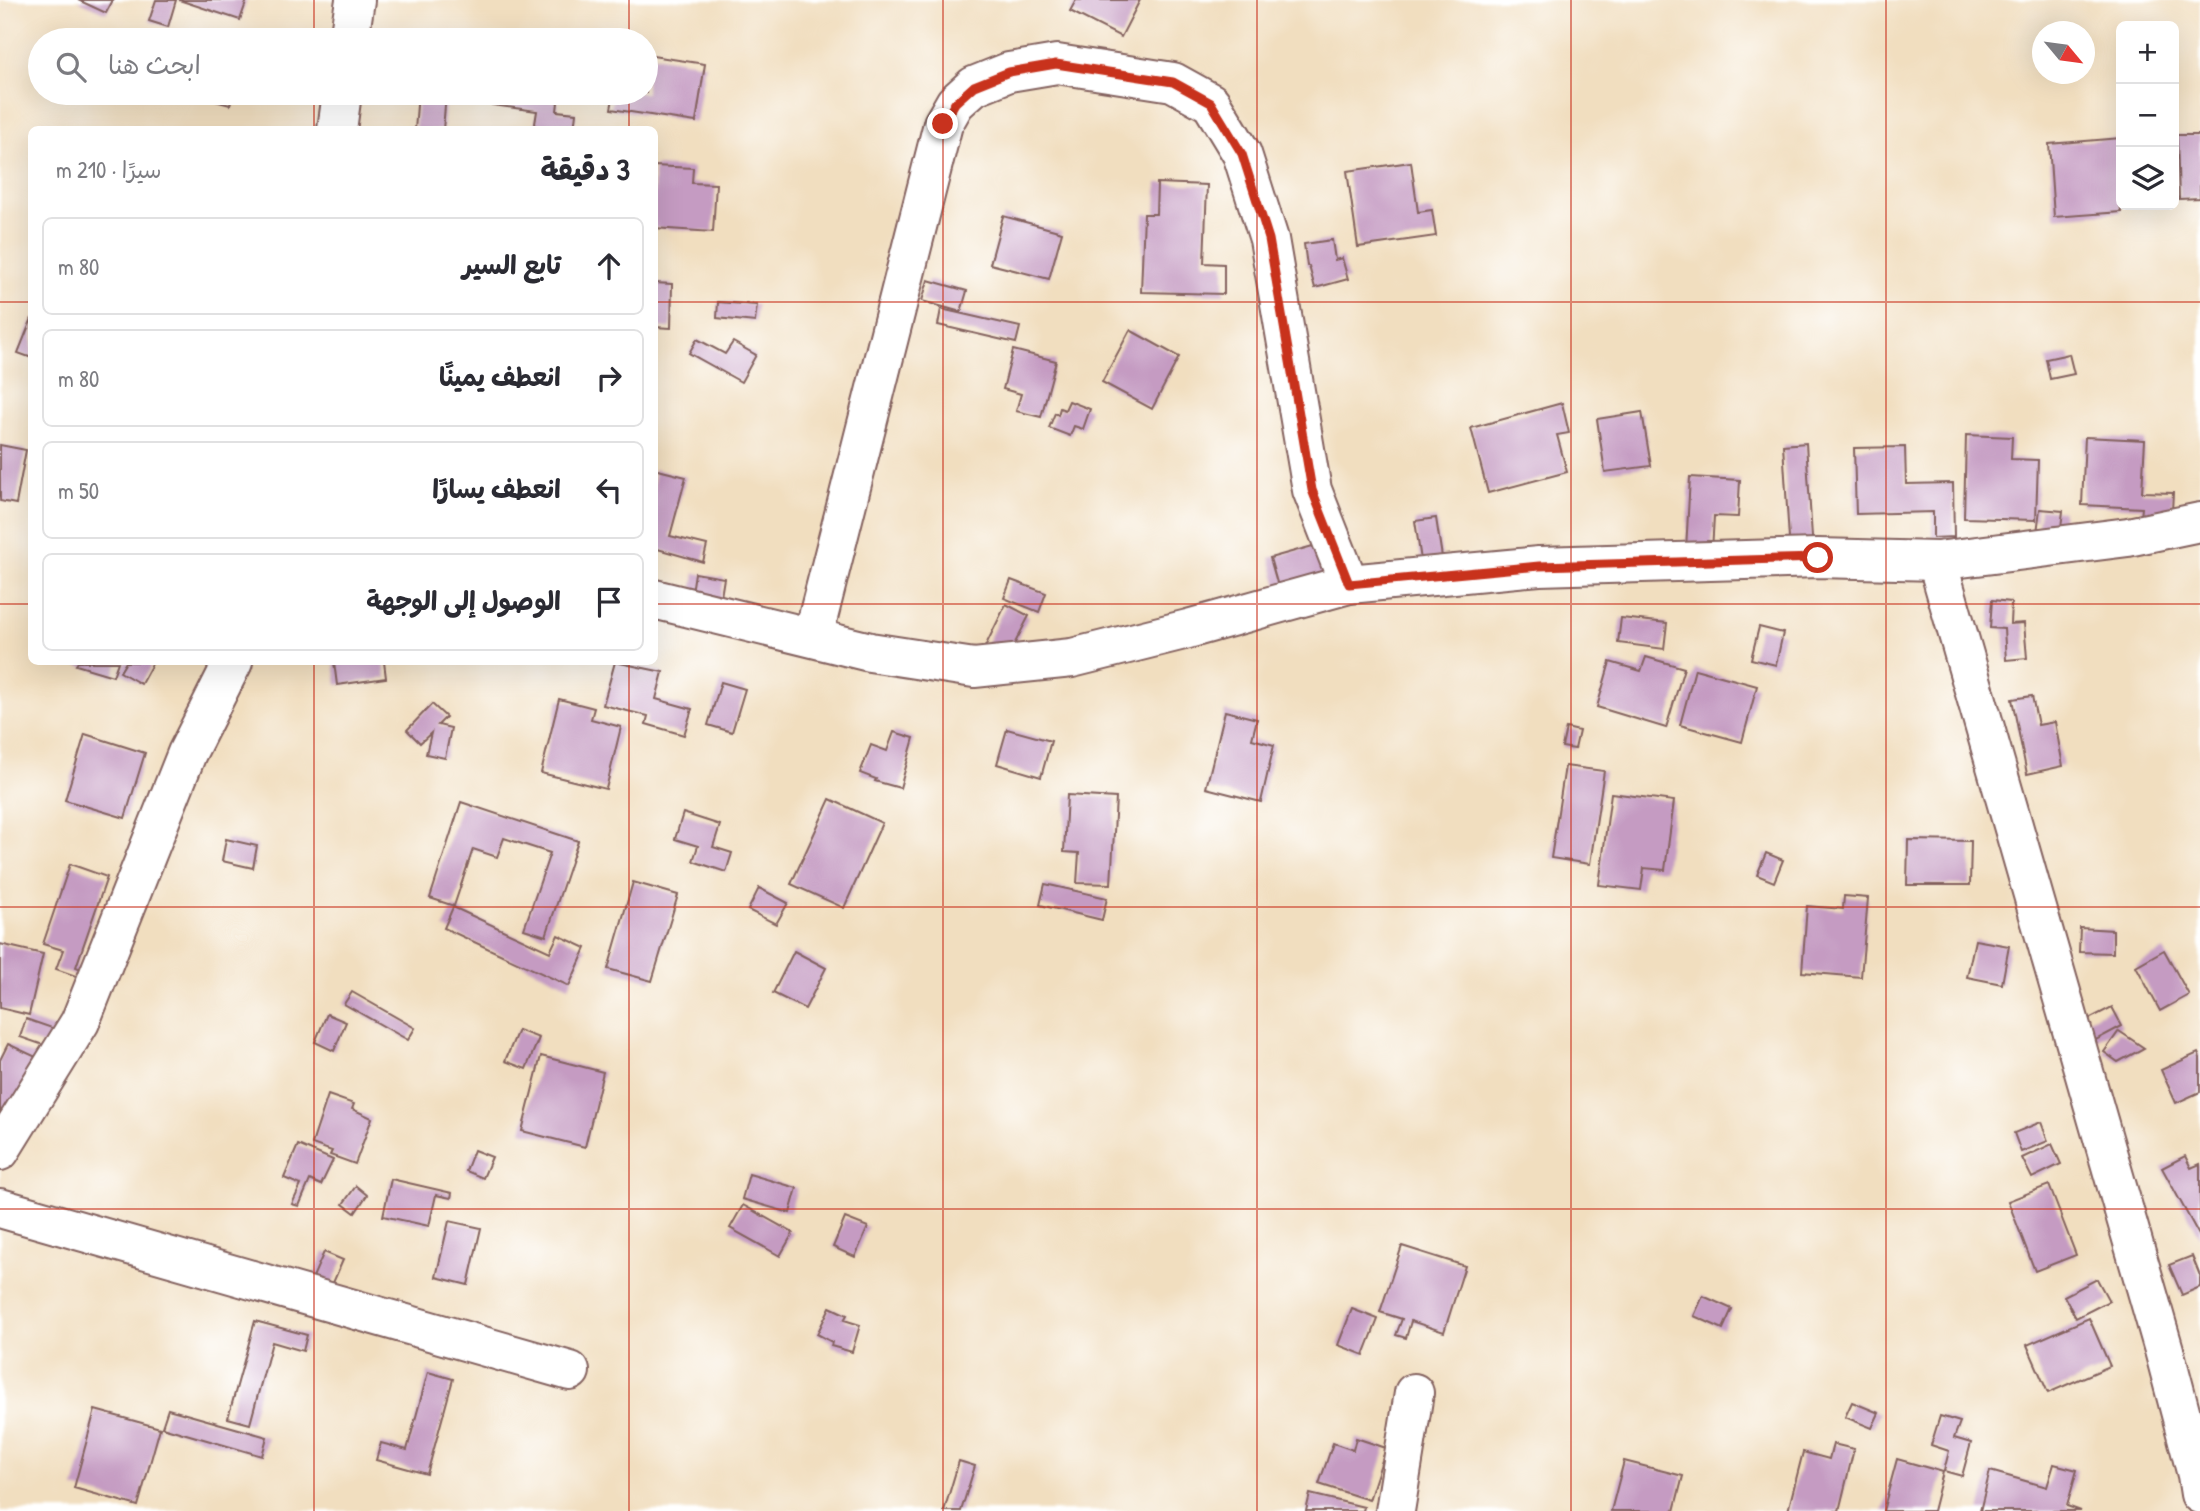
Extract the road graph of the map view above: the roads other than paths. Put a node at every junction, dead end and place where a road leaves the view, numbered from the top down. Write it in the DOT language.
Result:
graph roads {
  1 [pos="355,0"];
  2 [pos="351,28"];
  3 [pos="340,105"];
  4 [pos="338,126"];
  5 [pos="2200,522"];
  6 [pos="1937,561"];
  7 [pos="1349,584"];
  8 [pos="658,600"];
  9 [pos="813,637"];
  10 [pos="231,665"];
  11 [pos="15,1102"];
  12 [pos="0,1151"];
  13 [pos="0,1208"];
  14 [pos="570,1371"];
  15 [pos="1414,1393"];
  16 [pos="2200,1494"];
  17 [pos="1395,1511"];
  1 -- 2 [label="street"];
  3 -- 4 [label="street"];
  5 -- 6 [label="street"];
  6 -- 7 [label="street"];
  6 -- 16 [label="street"];
  7 -- 9 [label="street"];
  7 -- 9 [label="street"];
  8 -- 9 [label="street"];
  10 -- 11 [label="street"];
  11 -- 12 [label="street"];
  13 -- 14 [label="street"];
  15 -- 17 [label="street"];
}
